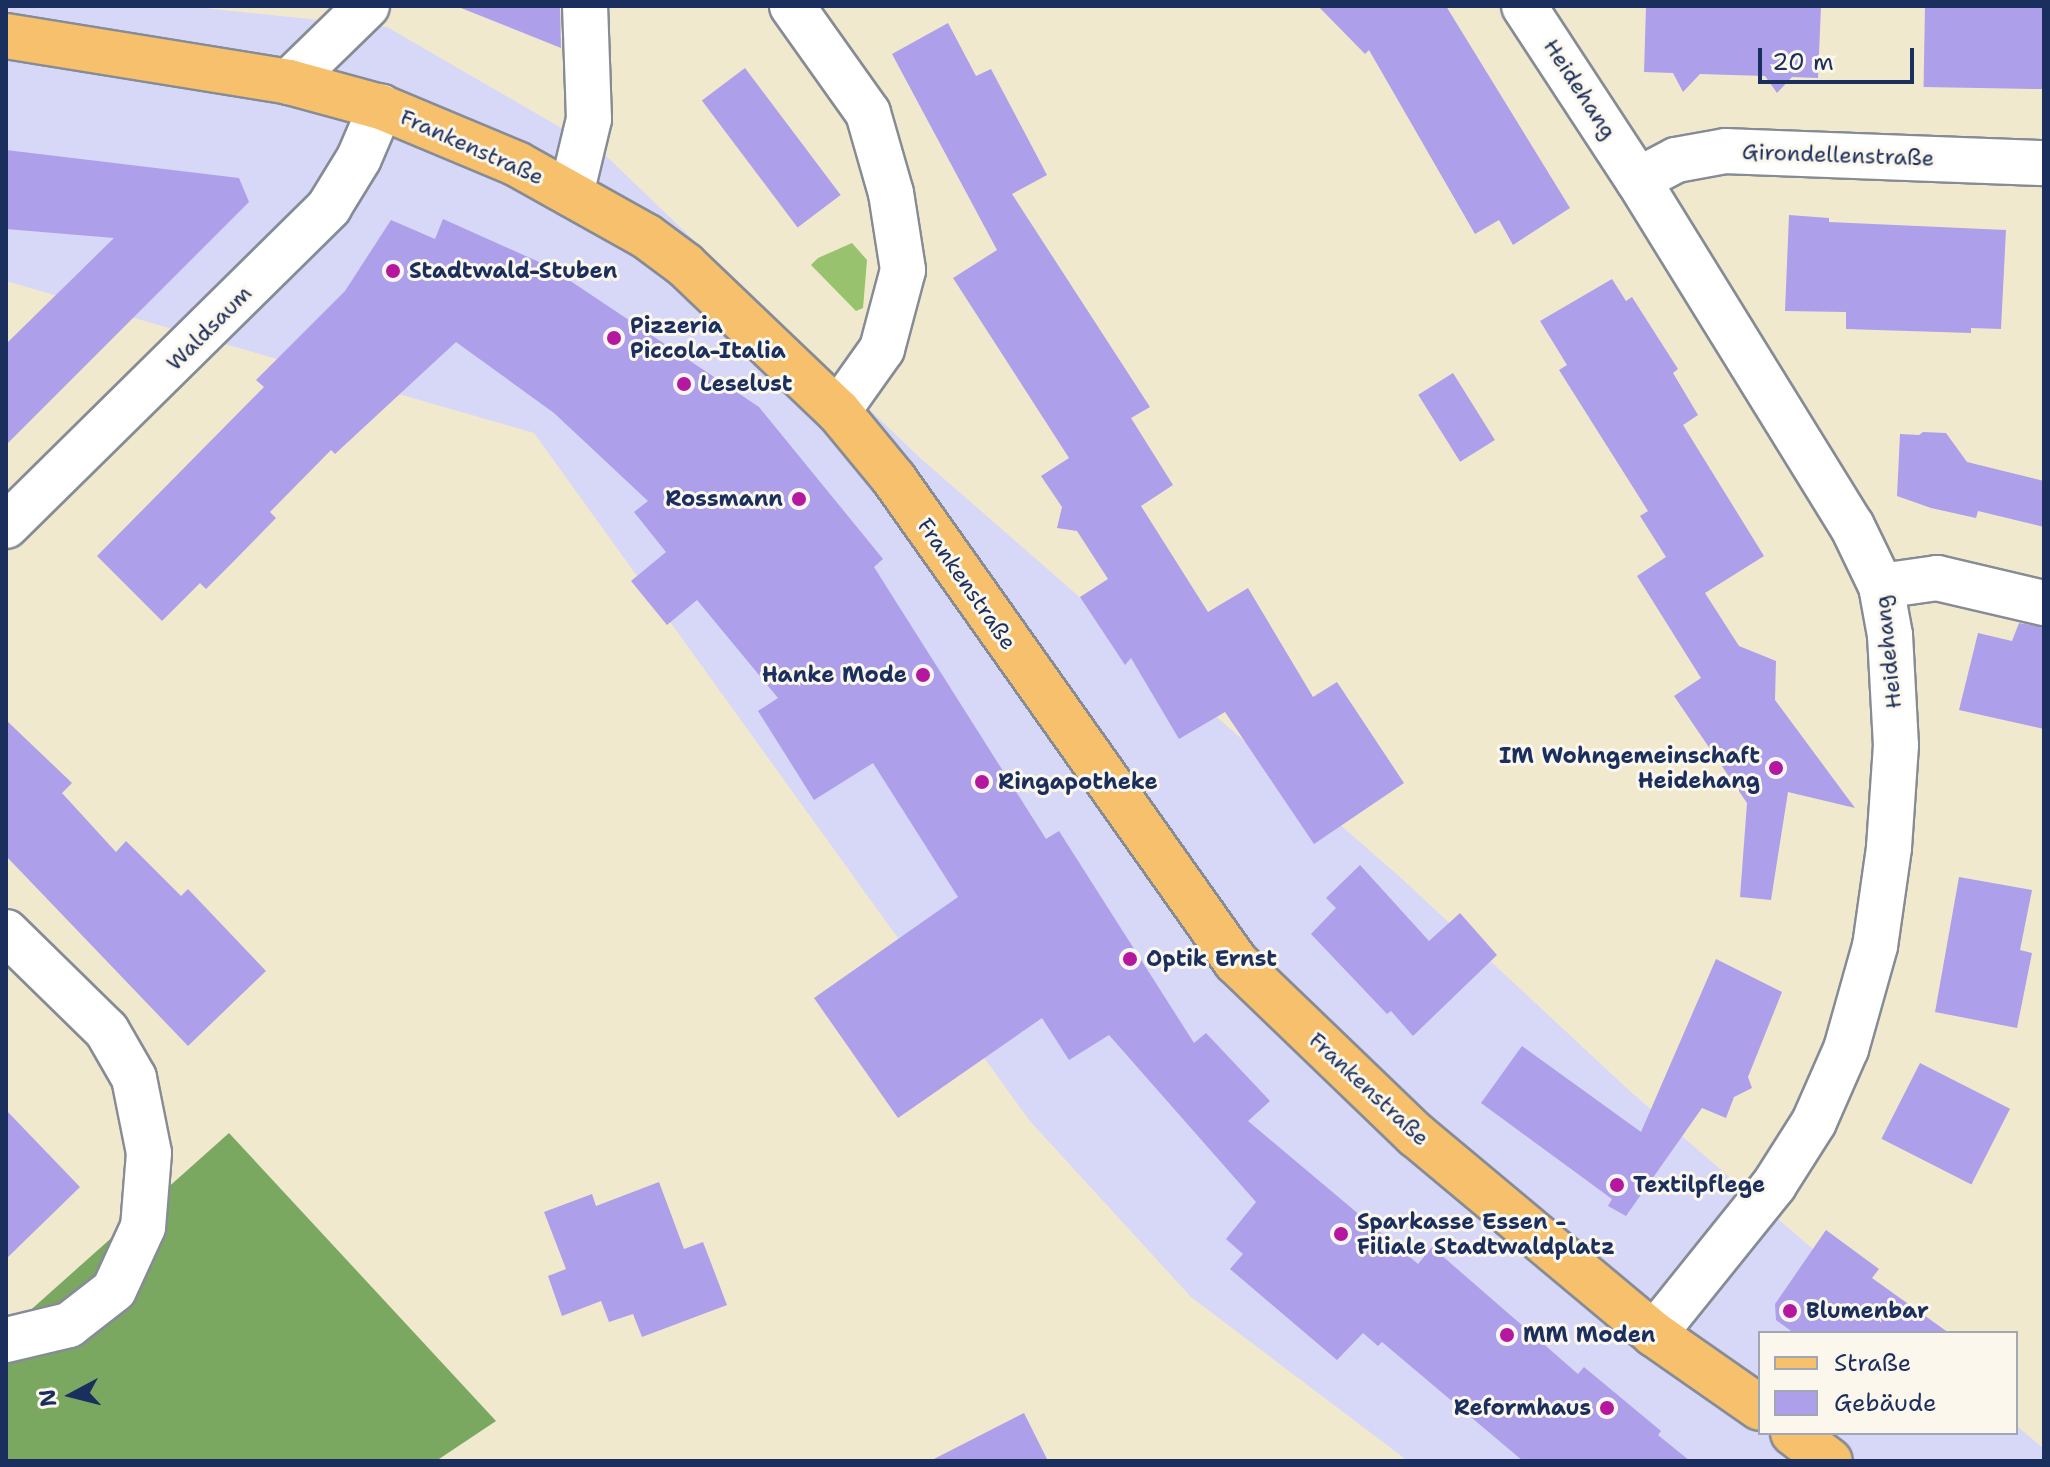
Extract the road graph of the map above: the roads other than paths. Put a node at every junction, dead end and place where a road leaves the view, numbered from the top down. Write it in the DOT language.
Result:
graph roads {
  1 [pos="367,6"];
  2 [pos="585,6"];
  3 [pos="792,6"];
  4 [pos="1524,6"];
  5 [pos="6,36"];
  6 [pos="289,82"];
  7 [pos="381,107"];
  8 [pos="2044,163"];
  9 [pos="1638,180"];
  10 [pos="571,194"];
  11 [pos="838,411"];
  12 [pos="6,526"];
  13 [pos="1881,586"];
  14 [pos="2044,603"];
  15 [pos="6,932"];
  16 [pos="1654,1334"];
  17 [pos="6,1340"];
  18 [pos="1758,1407"];
  19 [pos="1796,1435"];
  20 [pos="1830,1461"];
  1 -- 6 [label="street"];
  2 -- 10 [label="street"];
  3 -- 11 [label="street"];
  4 -- 9 [label="street, Heidehang"];
  5 -- 6 [label="main road, Frankenstraße"];
  6 -- 7 [label="main road, Frankenstraße"];
  7 -- 10 [label="main road, Frankenstraße"];
  7 -- 12 [label="street, Waldsaum"];
  8 -- 9 [label="street, Girondellenstraße"];
  9 -- 13 [label="street, Heidehang"];
  10 -- 11 [label="main road, Frankenstraße"];
  11 -- 16 [label="main road, Frankenstraße"];
  13 -- 14 [label="street"];
  13 -- 16 [label="street, Heidehang"];
  15 -- 17 [label="street"];
  16 -- 18 [label="main road, Frankenstraße"];
  19 -- 20 [label="main road"];
}
